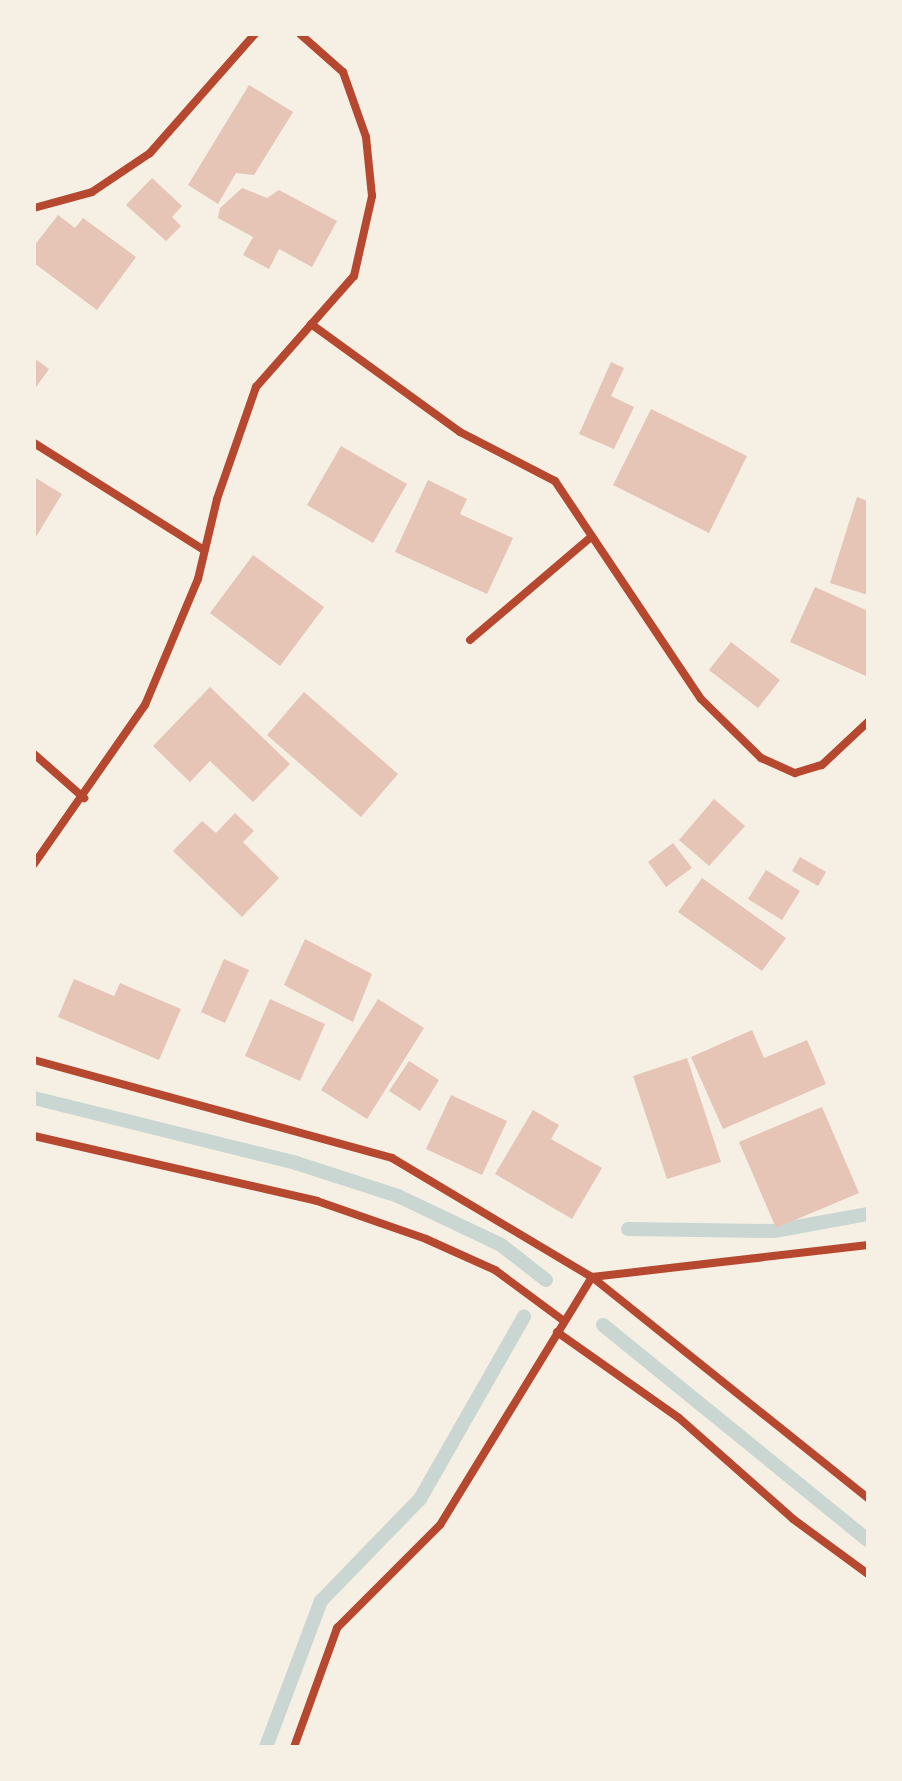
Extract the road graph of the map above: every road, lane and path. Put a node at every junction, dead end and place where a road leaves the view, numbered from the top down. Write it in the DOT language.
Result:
graph roads {
  1 [pos="255,34"];
  2 [pos="300,34"];
  3 [pos="34,208"];
  4 [pos="311,324"];
  5 [pos="34,443"];
  6 [pos="592,536"];
  7 [pos="204,550"];
  8 [pos="470,640"];
  9 [pos="868,722"];
  10 [pos="34,754"];
  11 [pos="84,798"];
  12 [pos="34,864"];
  13 [pos="34,1060"];
  14 [pos="34,1136"];
  15 [pos="868,1245"];
  16 [pos="592,1277"];
  17 [pos="564,1321"];
  18 [pos="557,1332"];
  19 [pos="868,1498"];
  20 [pos="868,1574"];
  21 [pos="294,1747"];
  1 -- 3 [label="street"];
  2 -- 4 [label="street"];
  4 -- 6 [label="street"];
  4 -- 7 [label="street"];
  5 -- 7 [label="street"];
  6 -- 8 [label="street"];
  6 -- 9 [label="street"];
  7 -- 11 [label="street"];
  10 -- 11 [label="street"];
  11 -- 12 [label="street"];
  13 -- 16 [label="street"];
  14 -- 17 [label="street"];
  15 -- 16 [label="street"];
  16 -- 17 [label="street"];
  16 -- 19 [label="street"];
  17 -- 18 [label="street"];
  18 -- 20 [label="street"];
  18 -- 21 [label="street"];
}
